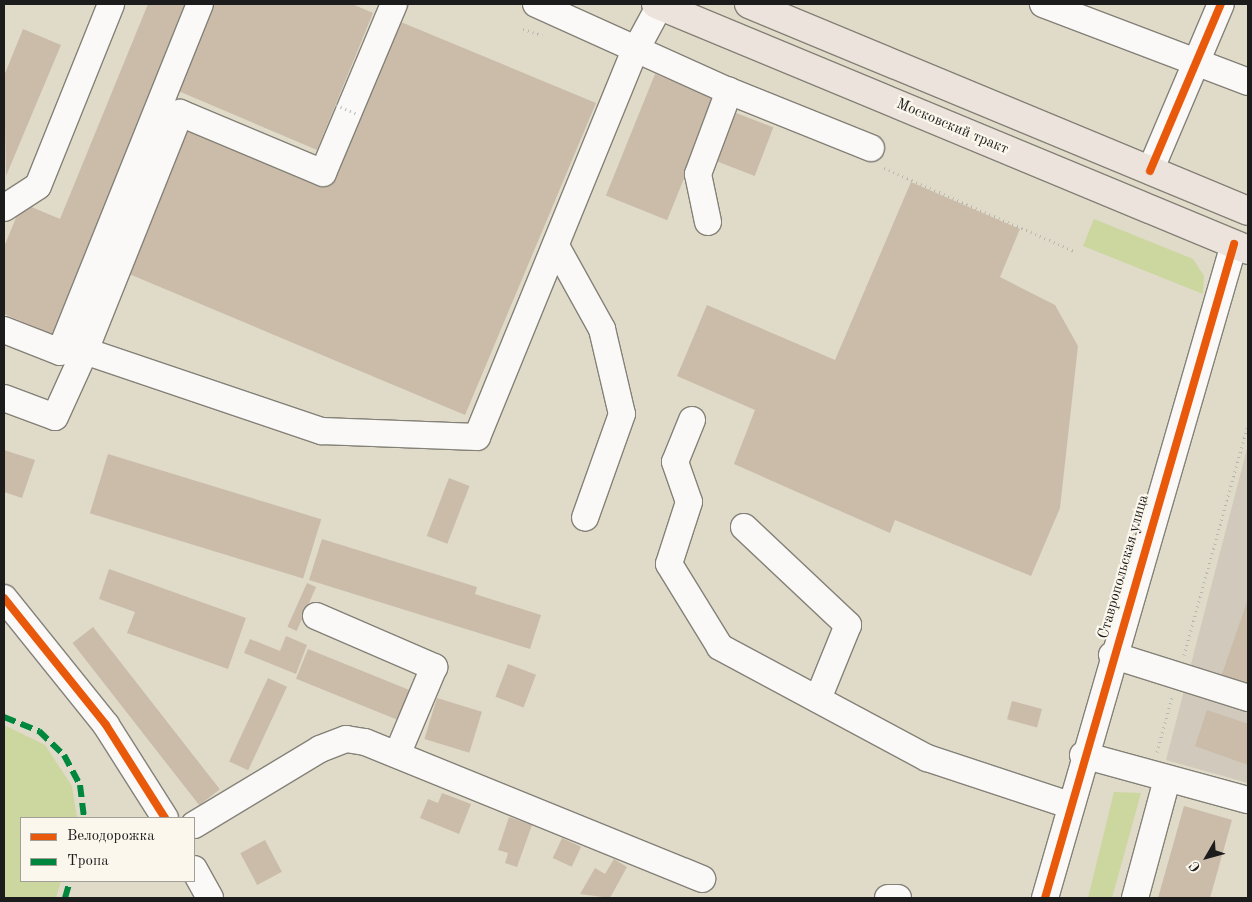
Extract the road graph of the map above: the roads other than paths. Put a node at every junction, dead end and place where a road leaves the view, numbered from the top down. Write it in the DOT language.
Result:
graph roads {
  1 [pos="111,4"];
  2 [pos="200,4"];
  3 [pos="394,4"];
  4 [pos="536,4"];
  5 [pos="658,4"];
  6 [pos="749,4"];
  7 [pos="1043,4"];
  8 [pos="1221,4"];
  9 [pos="637,46"];
  10 [pos="1195,60"];
  11 [pos="1248,82"];
  12 [pos="729,91"];
  13 [pos="871,148"];
  14 [pos="1150,171"];
  15 [pos="1137,204"];
  16 [pos="4,208"];
  17 [pos="1246,211"];
  18 [pos="708,222"];
  19 [pos="556,246"];
  20 [pos="1241,248"];
  21 [pos="4,330"];
  22 [pos="85,351"];
  23 [pos="4,398"];
  24 [pos="692,420"];
  25 [pos="585,518"];
  26 [pos="744,527"];
  27 [pos="4,598"];
  28 [pos="316,616"];
  29 [pos="1112,655"];
  30 [pos="1248,698"];
  31 [pos="818,699"];
  32 [pos="1083,754"];
  33 [pos="397,755"];
  34 [pos="1159,776"];
  35 [pos="1248,800"];
  36 [pos="1069,804"];
  37 [pos="164,817"];
  38 [pos="195,824"];
  39 [pos="195,871"];
  40 [pos="702,880"];
  41 [pos="210,898"];
  42 [pos="888,898"];
  43 [pos="898,898"];
  44 [pos="1045,898"];
  45 [pos="1135,898"];
  1 -- 16 [label="street"];
  2 -- 21 [label="street"];
  3 -- 22 [label="street"];
  4 -- 9 [label="street"];
  5 -- 9 [label="street"];
  5 -- 15 [label="main road, Московский тракт"];
  6 -- 14 [label="main road"];
  7 -- 10 [label="street"];
  8 -- 10 [label="street"];
  9 -- 12 [label="street"];
  9 -- 19 [label="street"];
  10 -- 11 [label="street"];
  10 -- 14 [label="street"];
  12 -- 13 [label="street"];
  12 -- 18 [label="street"];
  14 -- 15 [label="main road"];
  14 -- 17 [label="main road"];
  15 -- 20 [label="main road, Московский тракт"];
  17 -- 20 [label="main road"];
  19 -- 22 [label="street"];
  19 -- 25 [label="street"];
  20 -- 29 [label="street, Ставропольская улица"];
  22 -- 23 [label="street"];
  24 -- 31 [label="street"];
  26 -- 31 [label="street"];
  27 -- 37 [label="street"];
  28 -- 33 [label="street"];
  29 -- 30 [label="street"];
  29 -- 32 [label="street, Ставропольская улица"];
  31 -- 36 [label="street"];
  32 -- 34 [label="street"];
  32 -- 36 [label="street, Ставропольская улица"];
  33 -- 38 [label="street"];
  33 -- 40 [label="street"];
  34 -- 35 [label="street"];
  34 -- 45 [label="street"];
  36 -- 44 [label="street, Ставропольская улица"];
  39 -- 41 [label="street"];
  42 -- 43 [label="street"];
}
